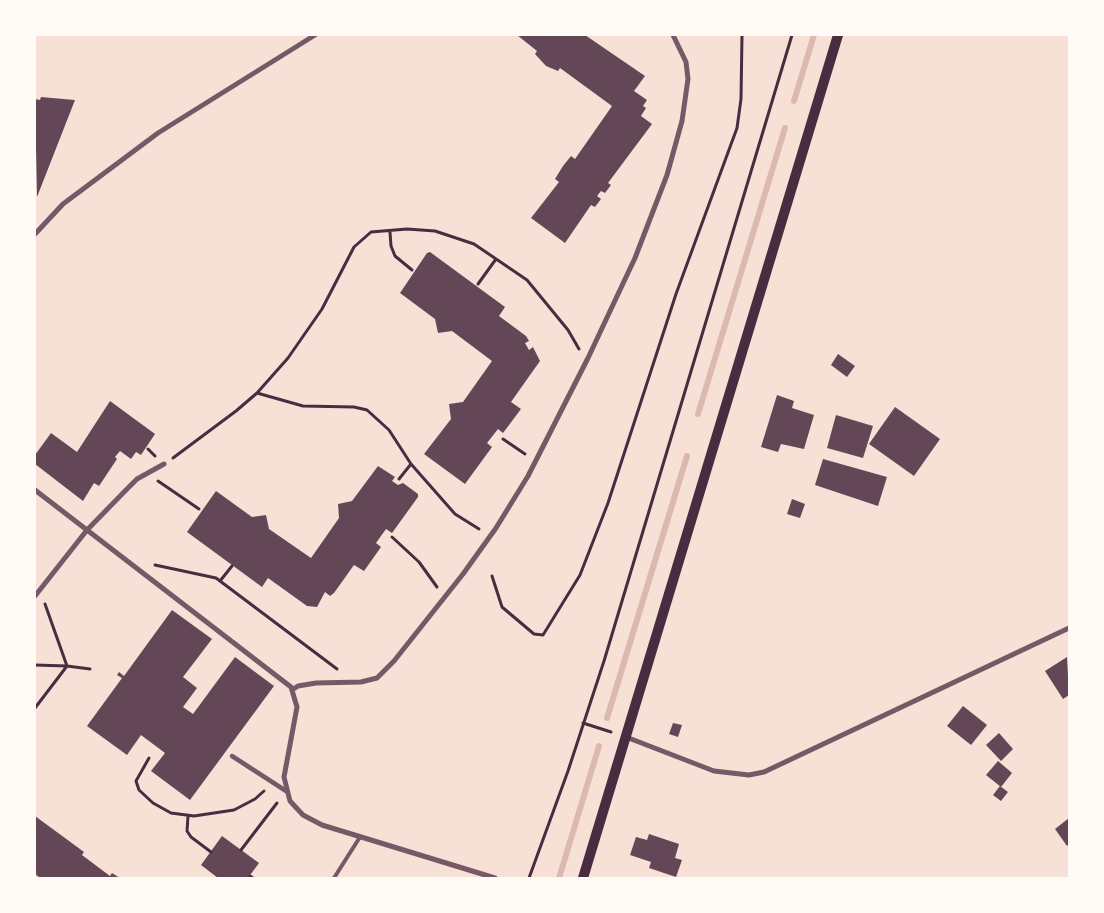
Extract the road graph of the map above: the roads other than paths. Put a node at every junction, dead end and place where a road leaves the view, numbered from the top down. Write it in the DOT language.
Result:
graph roads {
  1 [pos="315,35"];
  2 [pos="673,35"];
  3 [pos="838,35"];
  4 [pos="35,234"];
  5 [pos="164,464"];
  6 [pos="35,490"];
  7 [pos="87,530"];
  8 [pos="35,596"];
  9 [pos="1069,628"];
  10 [pos="292,690"];
  11 [pos="626,736"];
  12 [pos="232,756"];
  13 [pos="286,791"];
  14 [pos="360,837"];
  15 [pos="334,878"];
  16 [pos="495,878"];
  17 [pos="583,878"];
  1 -- 4 [label="street"];
  2 -- 10 [label="street"];
  3 -- 11 [label="main road"];
  5 -- 7 [label="street"];
  6 -- 7 [label="street"];
  7 -- 8 [label="street"];
  7 -- 10 [label="street"];
  9 -- 11 [label="street"];
  10 -- 13 [label="street"];
  11 -- 17 [label="main road"];
  12 -- 13 [label="street"];
  13 -- 14 [label="street"];
  14 -- 15 [label="lane"];
  14 -- 16 [label="street"];
}
